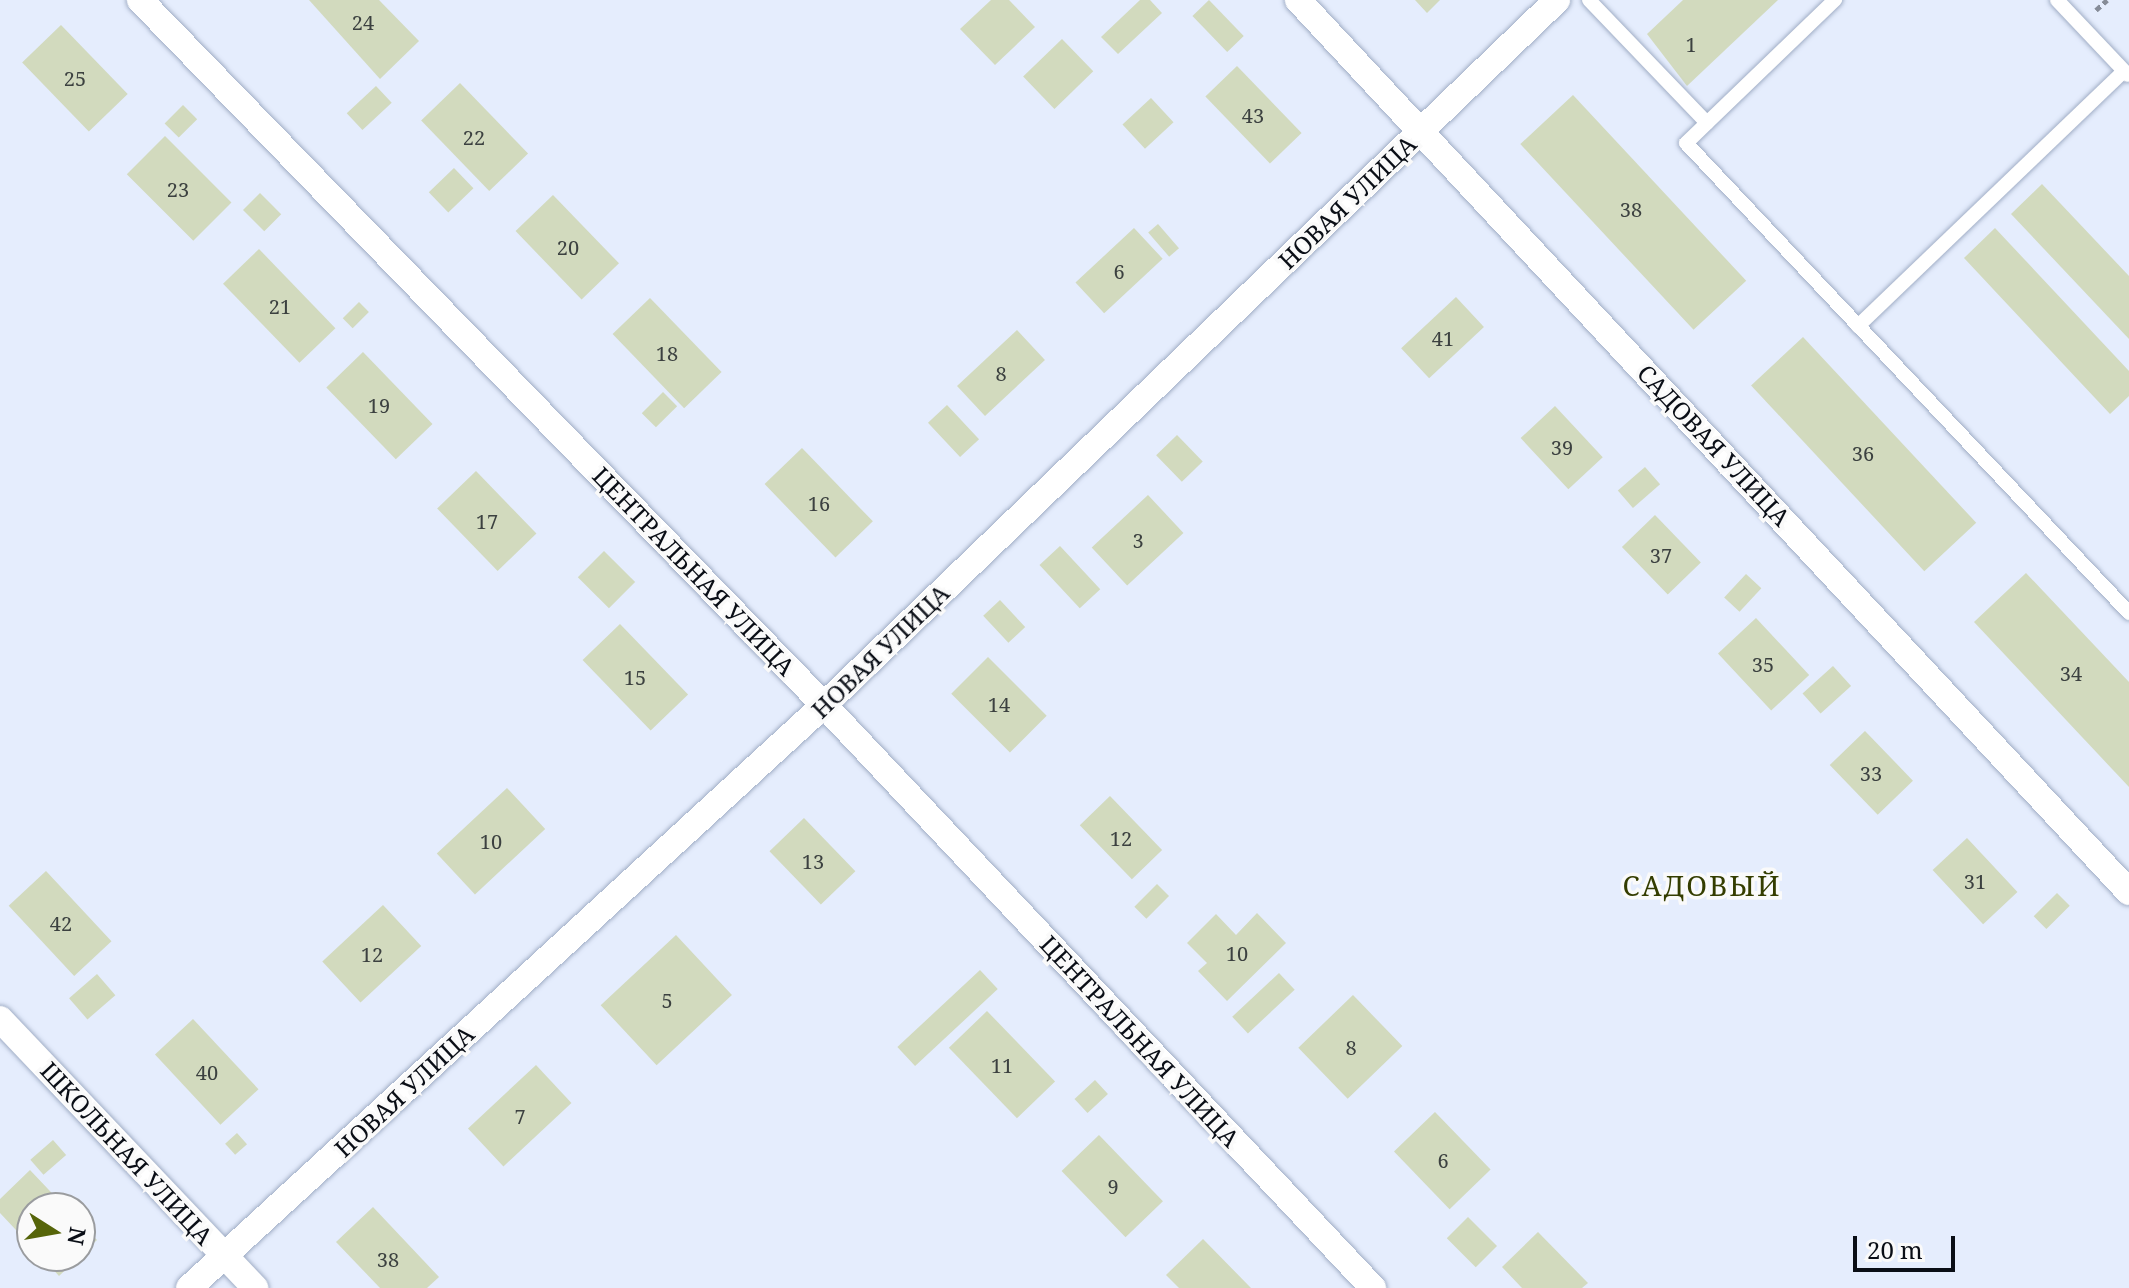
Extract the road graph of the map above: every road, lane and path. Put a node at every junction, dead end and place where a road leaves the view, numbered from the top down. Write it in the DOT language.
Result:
graph roads {
  1 [pos="140,0"];
  2 [pos="1298,0"];
  3 [pos="1557,0"];
  4 [pos="1589,0"];
  5 [pos="1835,0"];
  6 [pos="2057,0"];
  7 [pos="2126,73"];
  8 [pos="1707,123"];
  9 [pos="1422,130"];
  10 [pos="1858,326"];
  11 [pos="2129,613"];
  12 [pos="824,705"];
  13 [pos="2127,885"];
  14 [pos="0,1019"];
  15 [pos="224,1256"];
  16 [pos="189,1288"];
  17 [pos="255,1288"];
  18 [pos="1373,1288"];
  1 -- 12 [label="street, ЦЕНТРАЛЬНАЯ УЛИЦА"];
  2 -- 9 [label="street, САДОВАЯ УЛИЦА"];
  3 -- 9 [label="street, НОВАЯ УЛИЦА"];
  4 -- 8 [label="lane"];
  5 -- 8 [label="lane"];
  6 -- 7 [label="lane"];
  7 -- 10 [label="lane"];
  8 -- 10 [label="lane"];
  9 -- 12 [label="street, НОВАЯ УЛИЦА"];
  9 -- 13 [label="street, САДОВАЯ УЛИЦА"];
  10 -- 11 [label="lane"];
  12 -- 15 [label="street, НОВАЯ УЛИЦА"];
  12 -- 18 [label="street, ЦЕНТРАЛЬНАЯ УЛИЦА"];
  14 -- 15 [label="street, ШКОЛЬНАЯ УЛИЦА"];
  15 -- 16 [label="street, НОВАЯ УЛИЦА"];
  15 -- 17 [label="street, ШКОЛЬНАЯ УЛИЦА"];
}
